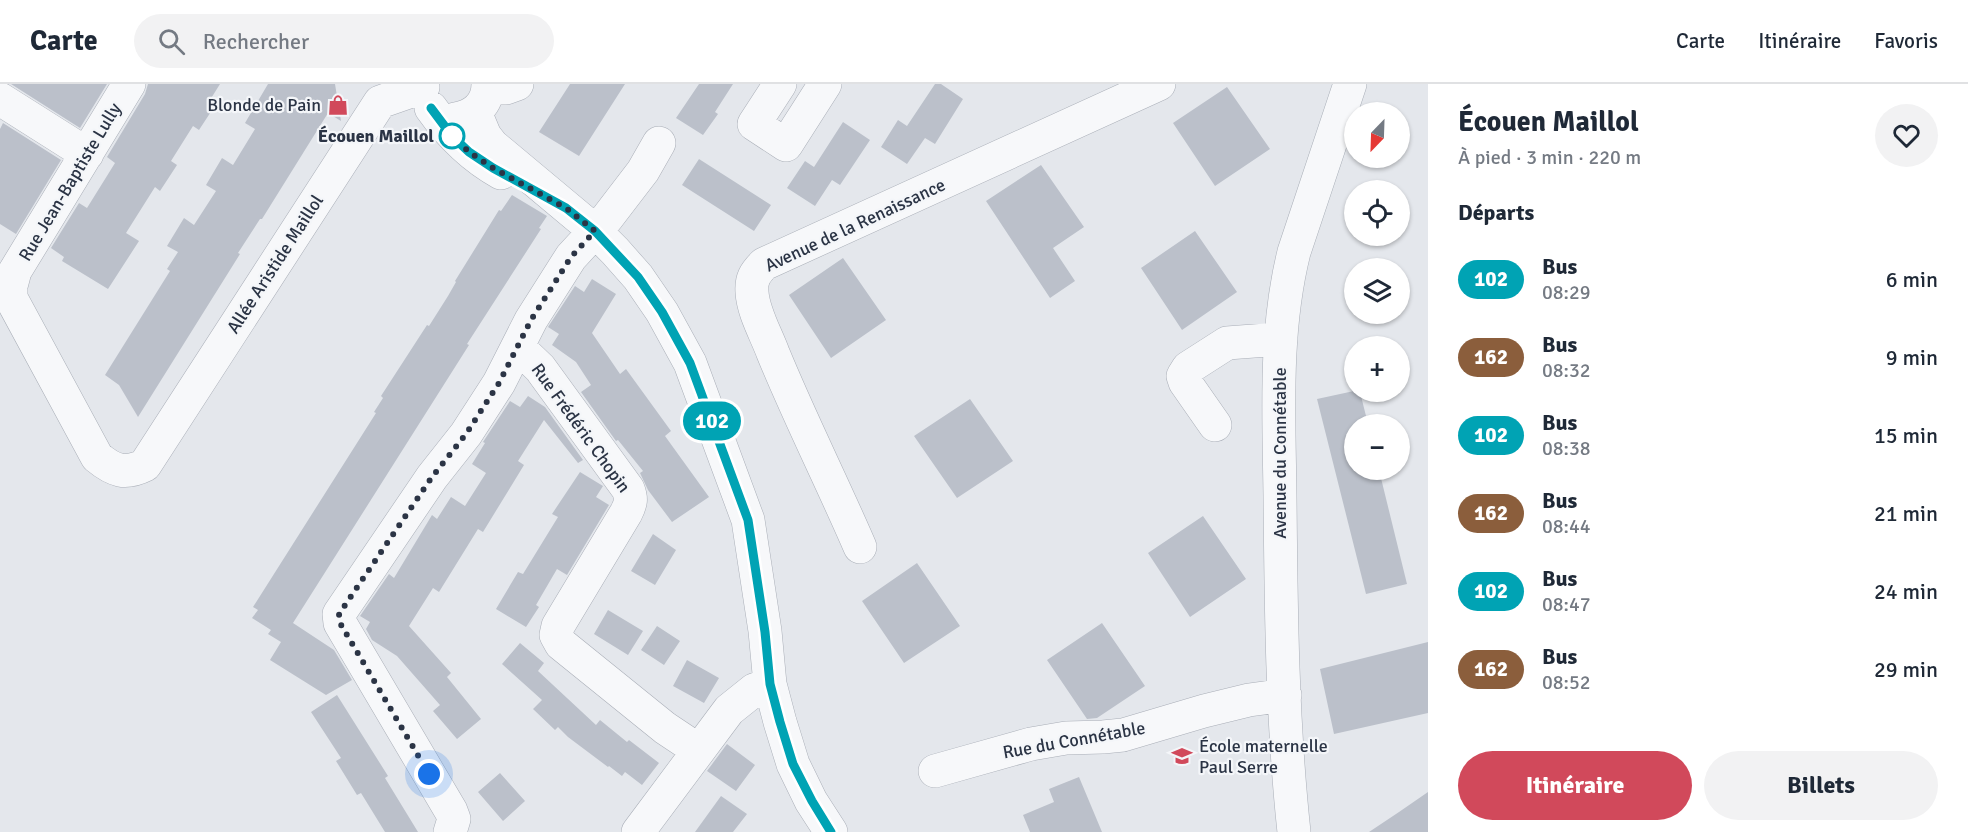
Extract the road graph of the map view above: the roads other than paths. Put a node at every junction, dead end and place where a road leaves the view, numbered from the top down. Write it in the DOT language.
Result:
graph roads {
  1 [pos="129,84"];
  2 [pos="780,84"];
  3 [pos="825,84"];
  4 [pos="1159,84"];
  5 [pos="1350,84"];
  6 [pos="492,92"];
  7 [pos="426,93"];
  8 [pos="0,99"];
  9 [pos="659,143"];
  10 [pos="87,154"];
  11 [pos="566,208"];
  12 [pos="595,231"];
  13 [pos="1281,339"];
  14 [pos="518,347"];
  15 [pos="1215,425"];
  16 [pos="145,465"];
  17 [pos="860,547"];
  18 [pos="770,684"];
  19 [pos="1285,695"];
  20 [pos="698,750"];
  21 [pos="935,771"];
  22 [pos="450,832"];
  23 [pos="638,832"];
  24 [pos="831,832"];
  25 [pos="1294,832"];
  1 -- 10 [label="street, Rue Jean-Baptiste Lully"];
  2 -- 3 [label="street"];
  4 -- 17 [label="street, Avenue de la Renaissance"];
  5 -- 13 [label="street, Avenue du Connétable"];
  6 -- 7 [label="street"];
  6 -- 11 [label="street"];
  7 -- 11 [label="street"];
  7 -- 16 [label="street, Allée Aristide Maillol"];
  8 -- 10 [label="street"];
  9 -- 12 [label="street"];
  10 -- 16 [label="street, Rue Jean-Baptiste Lully"];
  11 -- 12 [label="street"];
  12 -- 14 [label="street"];
  12 -- 18 [label="street"];
  13 -- 15 [label="street"];
  13 -- 19 [label="street, Avenue du Connétable"];
  14 -- 20 [label="street, Rue Frédéric Chopin"];
  14 -- 22 [label="street"];
  18 -- 20 [label="street"];
  18 -- 24 [label="street"];
  19 -- 21 [label="street, Rue du Connétable"];
  19 -- 25 [label="street, Avenue du Connétable"];
  20 -- 23 [label="street"];
}
